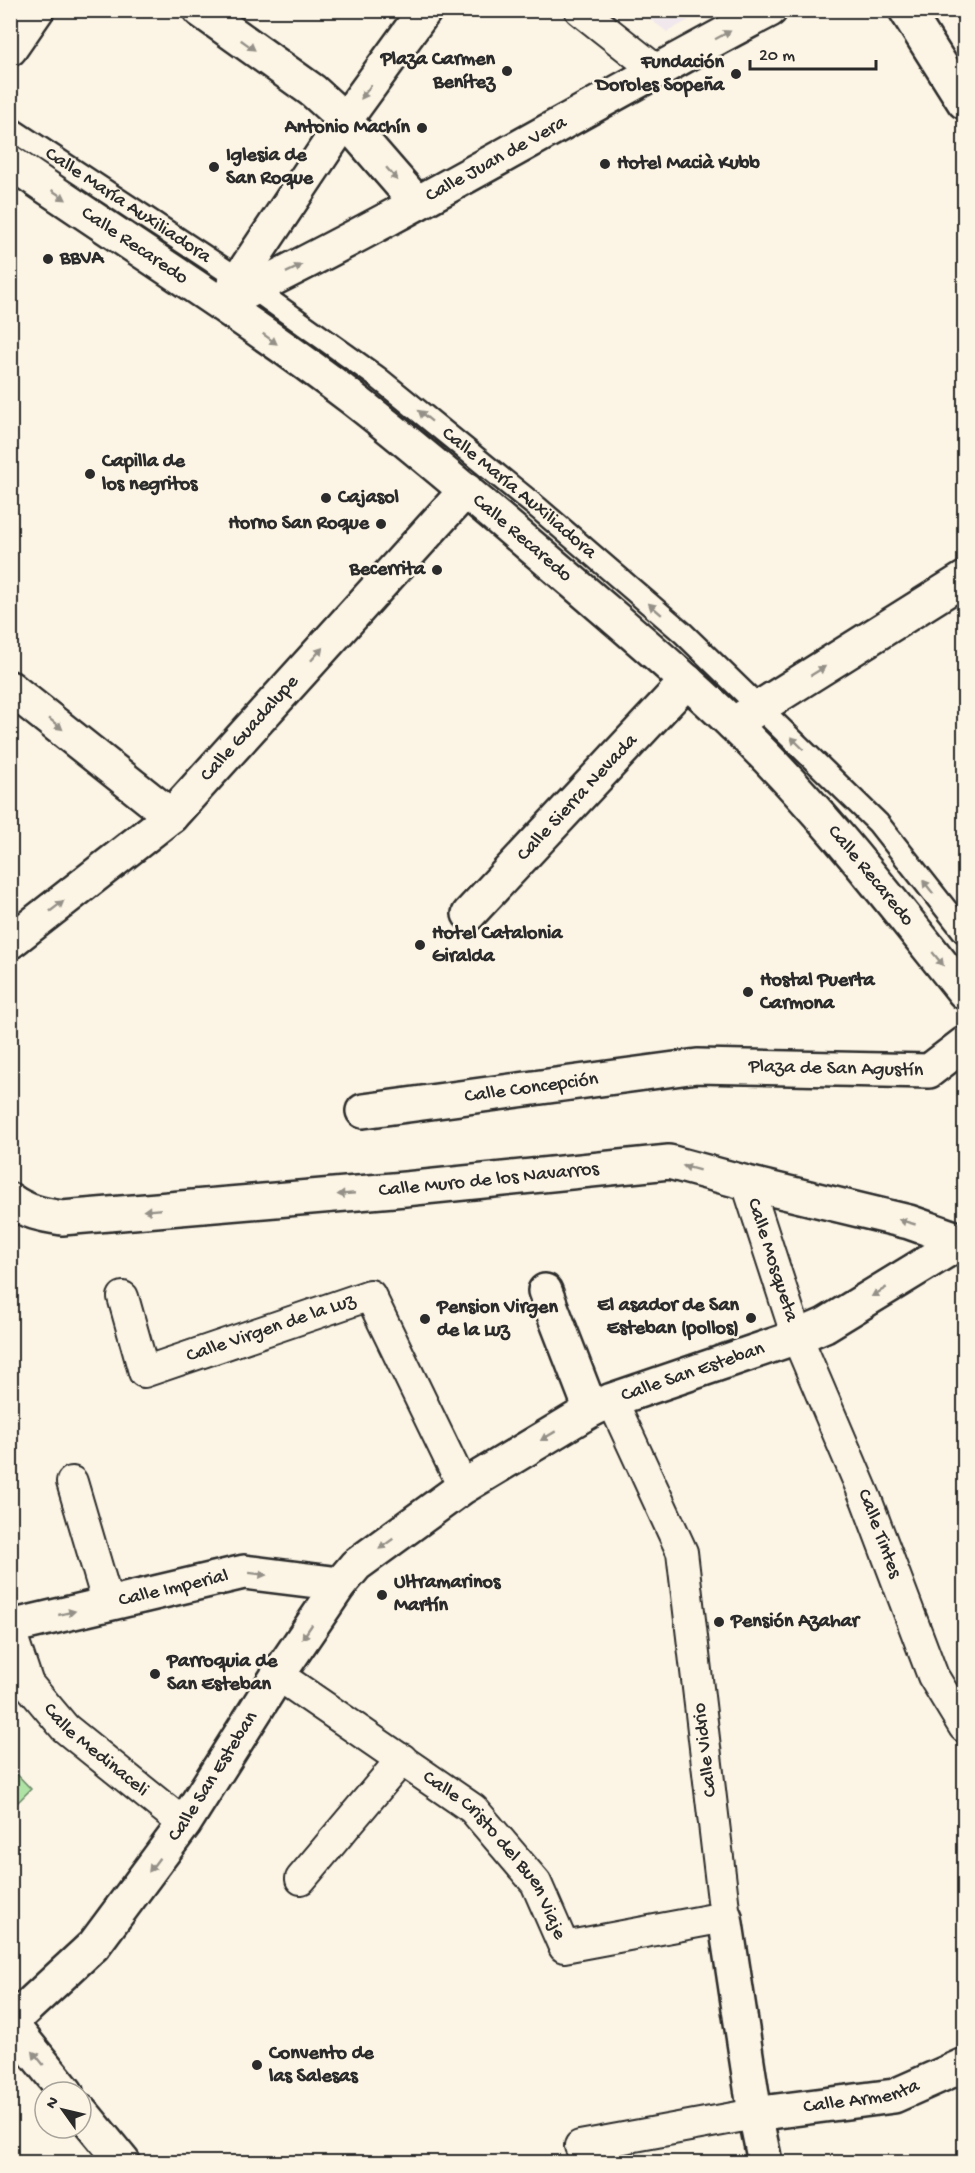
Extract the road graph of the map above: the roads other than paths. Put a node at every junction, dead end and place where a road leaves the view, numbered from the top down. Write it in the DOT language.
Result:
graph roads {
  1 [pos="37,10"];
  2 [pos="200,10"];
  3 [pos="425,10"];
  4 [pos="580,10"];
  5 [pos="770,10"];
  6 [pos="906,10"];
  7 [pos="10,49"];
  8 [pos="656,70"];
  9 [pos="964,102"];
  10 [pos="345,120"];
  11 [pos="10,128"];
  12 [pos="10,162"];
  13 [pos="417,203"];
  14 [pos="238,291"];
  15 [pos="466,490"];
  16 [pos="964,579"];
  17 [pos="687,681"];
  18 [pos="10,688"];
  19 [pos="747,716"];
  20 [pos="171,816"];
  21 [pos="469,914"];
  22 [pos="964,932"];
  23 [pos="10,942"];
  24 [pos="964,992"];
  25 [pos="964,1044"];
  26 [pos="697,1066"];
  27 [pos="363,1111"];
  28 [pos="747,1183"];
  29 [pos="10,1200"];
  30 [pos="964,1241"];
  31 [pos="545,1291"];
  32 [pos="123,1297"];
  33 [pos="796,1337"];
  34 [pos="601,1405"];
  35 [pos="72,1482"];
  36 [pos="463,1487"];
  37 [pos="340,1584"];
  38 [pos="108,1604"];
  39 [pos="10,1628"];
  40 [pos="278,1675"];
  41 [pos="964,1727"];
  42 [pos="402,1759"];
  43 [pos="184,1824"];
  44 [pos="301,1879"];
  45 [pos="725,1917"];
  46 [pos="10,2023"];
  47 [pos="964,2065"];
  48 [pos="56,2080"];
  49 [pos="755,2114"];
  50 [pos="93,2126"];
  51 [pos="580,2146"];
  52 [pos="123,2163"];
  53 [pos="765,2163"];
  1 -- 7 [label="street"];
  2 -- 10 [label="street, one-way"];
  3 -- 10 [label="street, one-way"];
  4 -- 8 [label="street"];
  8 -- 5 [label="street, Calle Juan de Vera, one-way"];
  6 -- 9 [label="street"];
  8 -- 13 [label="street, Calle Juan de Vera"];
  10 -- 13 [label="street, one-way"];
  10 -- 14 [label="street"];
  11 -- 14 [label="lane, Calle María Auxiliadora"];
  12 -- 14 [label="street, Calle Recaredo, one-way"];
  14 -- 13 [label="street, Calle Juan de Vera, one-way"];
  14 -- 15 [label="street, Calle Recaredo, one-way"];
  19 -- 14 [label="lane, Calle María Auxiliadora, one-way"];
  15 -- 17 [label="street, Calle Recaredo"];
  20 -- 15 [label="street, Calle Guadalupe, one-way"];
  19 -- 16 [label="street, one-way"];
  17 -- 19 [label="street, Calle Recaredo"];
  17 -- 21 [label="street, Calle Sierra Nevada"];
  18 -- 20 [label="street, one-way"];
  22 -- 19 [label="lane, Calle María Auxiliadora, one-way"];
  19 -- 24 [label="street, Calle Recaredo, one-way"];
  23 -- 20 [label="street, Calle Guadalupe, one-way"];
  25 -- 26 [label="street, Plaza de San Agustín"];
  26 -- 27 [label="street, Calle Concepción"];
  28 -- 29 [label="street, Calle Muro de los Navarros, one-way"];
  30 -- 28 [label="street, Calle Muro de los Navarros, one-way"];
  28 -- 33 [label="street, Calle Mosqueta"];
  30 -- 33 [label="street, Calle San Esteban, one-way"];
  31 -- 34 [label="street"];
  32 -- 36 [label="street, Calle Virgen de la Luz"];
  33 -- 34 [label="street, Calle San Esteban"];
  33 -- 41 [label="street, Calle Tintes"];
  34 -- 36 [label="street, Calle San Esteban, one-way"];
  34 -- 45 [label="street, Calle Vidrio"];
  35 -- 38 [label="street"];
  36 -- 37 [label="street, Calle San Esteban, one-way"];
  38 -- 37 [label="street, Calle Imperial, one-way"];
  37 -- 40 [label="street, Calle San Esteban, one-way"];
  39 -- 38 [label="street, Calle Imperial, one-way"];
  39 -- 43 [label="street, Calle Medinaceli"];
  40 -- 42 [label="street, Calle Cristo del Buen Viaje"];
  40 -- 43 [label="street, Calle San Esteban"];
  42 -- 44 [label="street, Calle Cristo del Buen Viaje"];
  42 -- 45 [label="street, Calle Cristo del Buen Viaje"];
  43 -- 46 [label="street, Calle San Esteban, one-way"];
  45 -- 49 [label="street, Calle Vidrio"];
  48 -- 46 [label="street, one-way"];
  47 -- 49 [label="street, Calle Armenta"];
  49 -- 51 [label="street"];
  49 -- 53 [label="street, Calle Vidrio"];
  50 -- 52 [label="street"];
}
